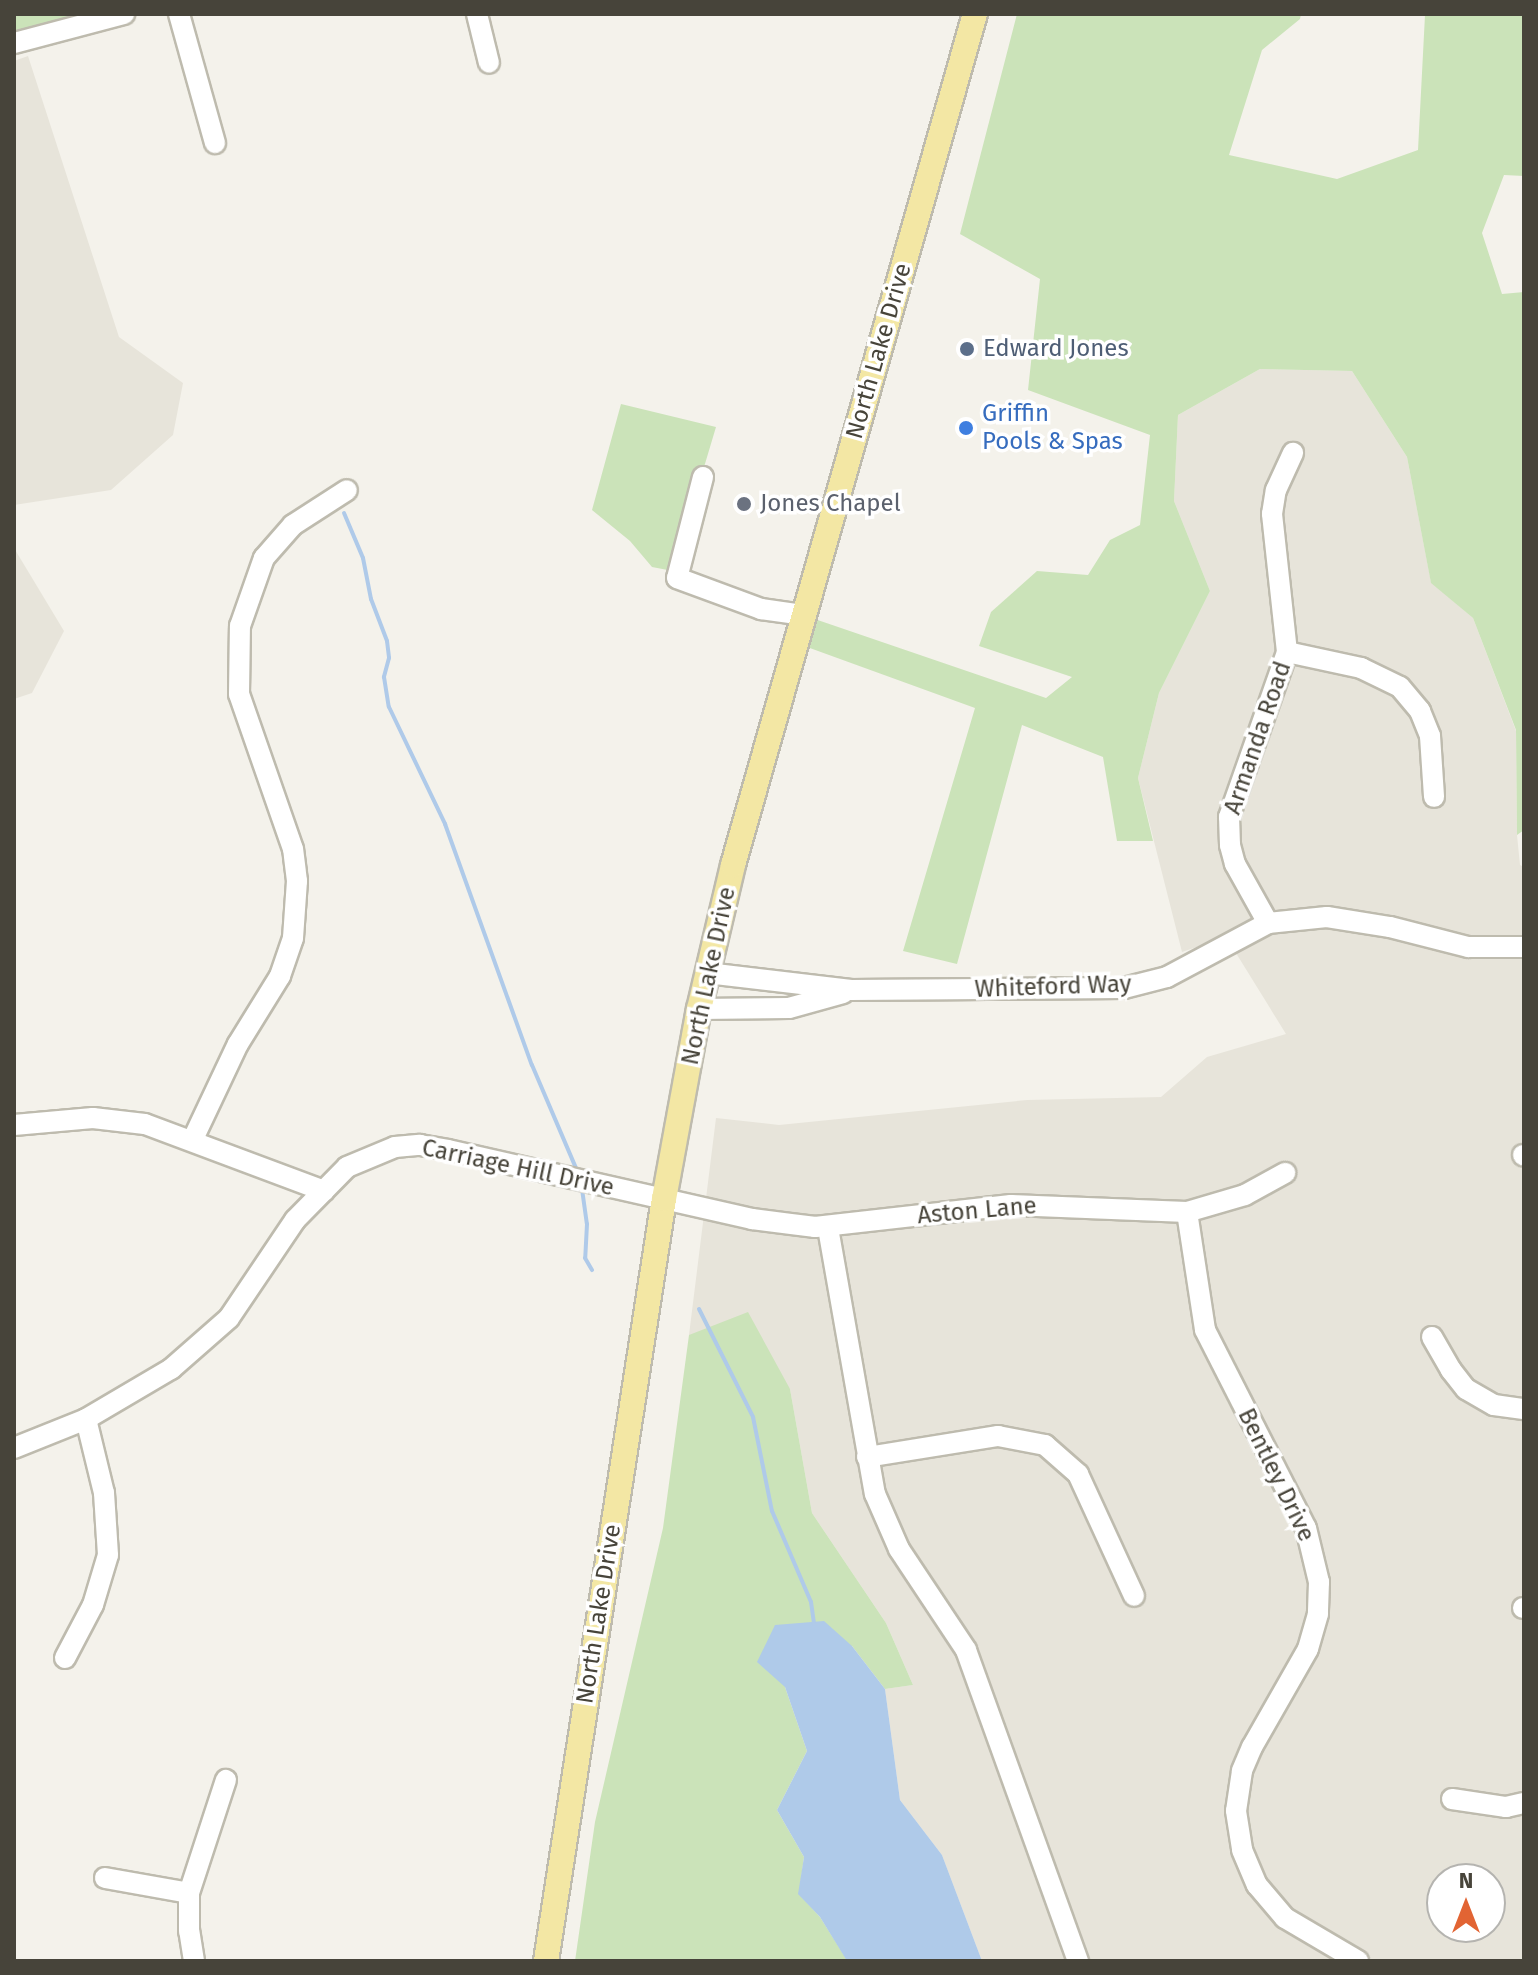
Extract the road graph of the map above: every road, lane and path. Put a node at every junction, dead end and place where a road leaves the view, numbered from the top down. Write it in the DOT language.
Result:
graph roads {
  1 [pos="124,14"];
  2 [pos="179,14"];
  3 [pos="477,14"];
  4 [pos="975,14"];
  5 [pos="14,43"];
  6 [pos="489,63"];
  7 [pos="215,143"];
  8 [pos="1293,453"];
  9 [pos="703,477"];
  10 [pos="347,490"];
  11 [pos="803,615"];
  12 [pos="1287,652"];
  13 [pos="1434,797"];
  14 [pos="1268,923"];
  15 [pos="1524,947"];
  16 [pos="707,973"];
  17 [pos="851,990"];
  18 [pos="699,1009"];
  19 [pos="14,1125"];
  20 [pos="193,1139"];
  21 [pos="1285,1173"];
  22 [pos="324,1191"];
  23 [pos="664,1199"];
  24 [pos="1187,1212"];
  25 [pos="828,1228"];
  26 [pos="1432,1337"];
  27 [pos="1524,1409"];
  28 [pos="86,1419"];
  29 [pos="14,1448"];
  30 [pos="867,1457"];
  31 [pos="1134,1596"];
  32 [pos="65,1658"];
  33 [pos="226,1780"];
  34 [pos="1452,1799"];
  35 [pos="1524,1803"];
  36 [pos="105,1878"];
  37 [pos="189,1893"];
  38 [pos="194,1961"];
  39 [pos="546,1961"];
  40 [pos="1078,1961"];
  41 [pos="1358,1961"];
  1 -- 5 [label="street"];
  2 -- 7 [label="street"];
  3 -- 6 [label="street"];
  4 -- 11 [label="main road, North Lake Drive"];
  8 -- 12 [label="street, Armanda Road"];
  9 -- 11 [label="street"];
  10 -- 20 [label="street"];
  11 -- 16 [label="main road, North Lake Drive"];
  12 -- 13 [label="street"];
  12 -- 14 [label="street, Armanda Road"];
  14 -- 15 [label="street, Whiteford Way"];
  14 -- 17 [label="street, Whiteford Way"];
  16 -- 17 [label="street, Whiteford Way"];
  16 -- 18 [label="main road, North Lake Drive"];
  17 -- 18 [label="street, Whiteford Way"];
  18 -- 23 [label="main road, North Lake Drive"];
  19 -- 20 [label="street"];
  20 -- 22 [label="street"];
  21 -- 24 [label="street, Aston Lane"];
  22 -- 23 [label="street, Carriage Hill Drive"];
  22 -- 28 [label="street, Carriage Hill Drive"];
  23 -- 25 [label="street, Aston Lane"];
  23 -- 39 [label="main road, North Lake Drive"];
  24 -- 25 [label="street, Aston Lane"];
  24 -- 41 [label="street, Bentley Drive"];
  25 -- 30 [label="street"];
  26 -- 27 [label="street"];
  28 -- 29 [label="street, Carriage Hill Drive"];
  28 -- 32 [label="street"];
  30 -- 31 [label="street"];
  30 -- 40 [label="street"];
  33 -- 37 [label="street"];
  34 -- 35 [label="street"];
  36 -- 37 [label="street"];
  37 -- 38 [label="street"];
}
